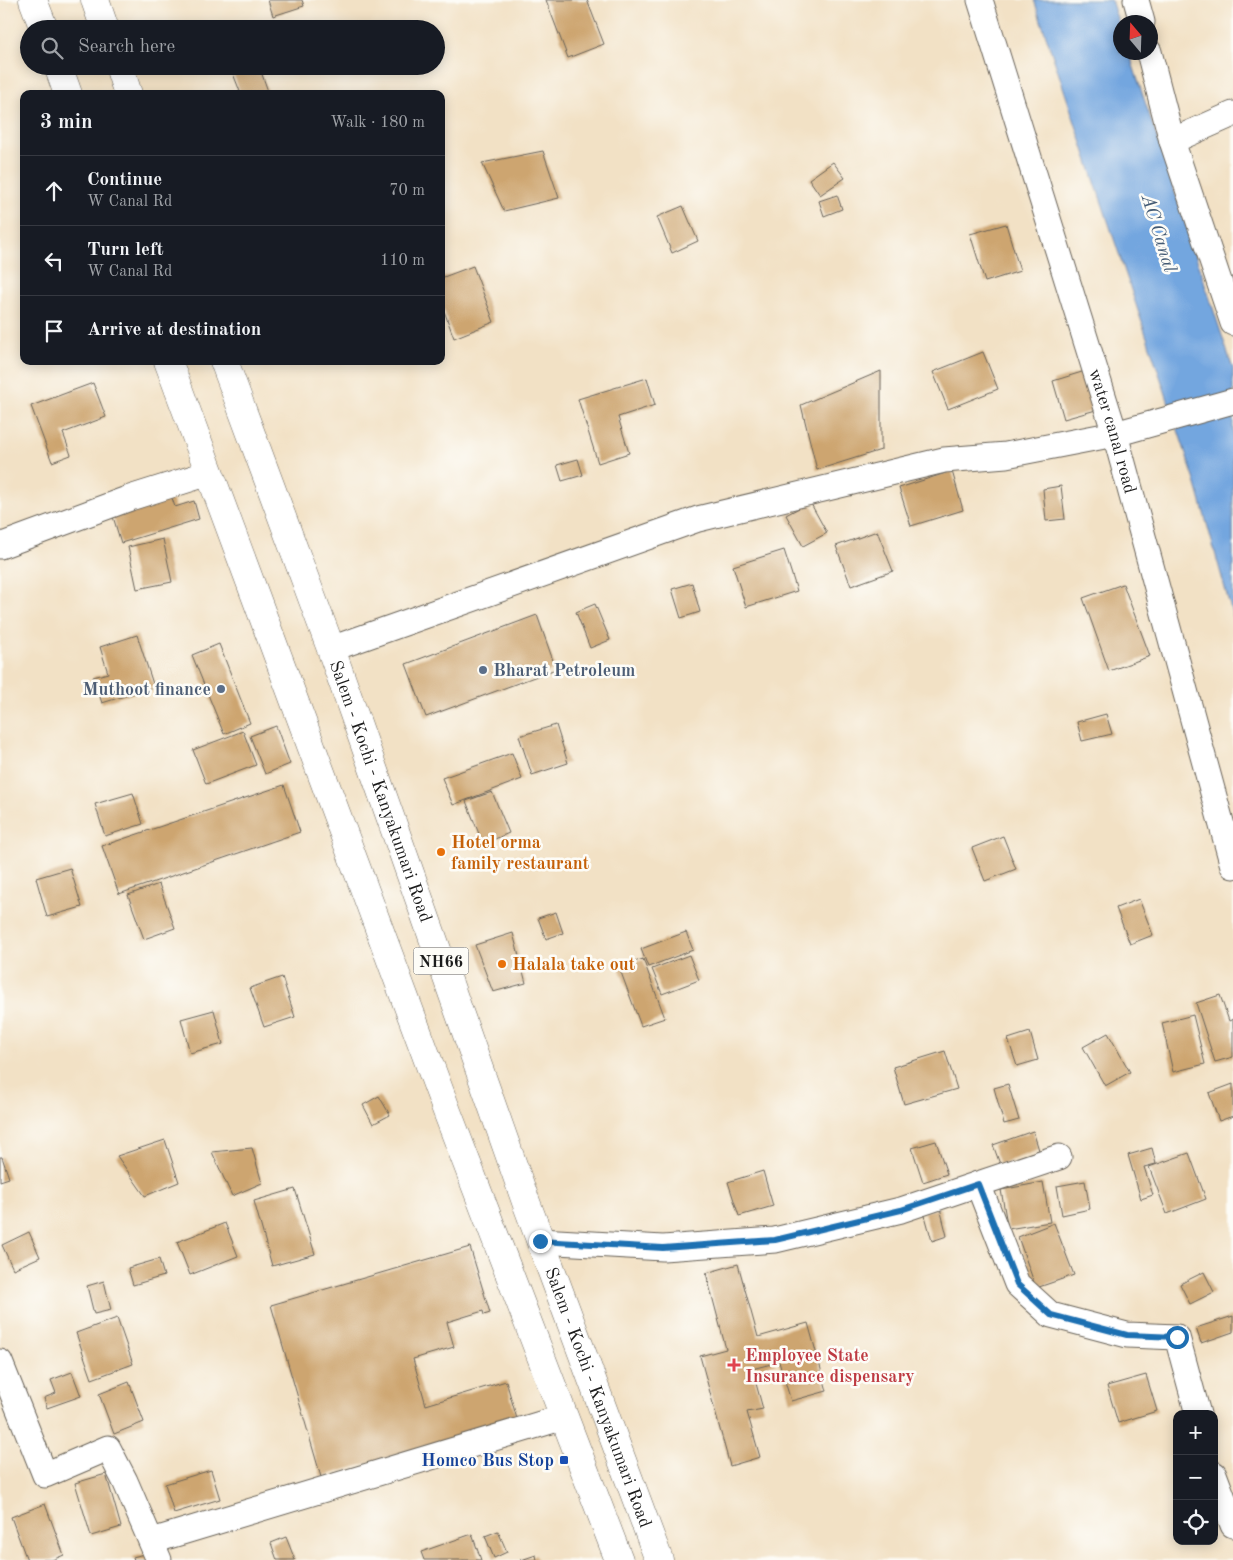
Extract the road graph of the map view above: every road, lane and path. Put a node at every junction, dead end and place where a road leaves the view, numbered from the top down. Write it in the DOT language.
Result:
graph roads {
  1 [pos="33,0"];
  2 [pos="95,0"];
  3 [pos="980,0"];
  4 [pos="1136,0"];
  5 [pos="1140,15"];
  6 [pos="41,20"];
  7 [pos="102,20"];
  8 [pos="1151,60"];
  9 [pos="61,75"];
  10 [pos="121,75"];
  11 [pos="67,90"];
  12 [pos="127,90"];
  13 [pos="1233,114"];
  14 [pos="1172,141"];
  15 [pos="1233,323"];
  16 [pos="170,365"];
  17 [pos="225,365"];
  18 [pos="1233,401"];
  19 [pos="1115,434"];
  20 [pos="210,473"];
  21 [pos="0,546"];
  22 [pos="331,649"];
  23 [pos="1233,866"];
  24 [pos="1059,1157"];
  25 [pos="978,1184"];
  26 [pos="540,1241"];
  27 [pos="0,1362"];
  28 [pos="1197,1410"];
  29 [pos="564,1417"];
  30 [pos="1218,1485"];
  31 [pos="1233,1525"];
  32 [pos="155,1551"];
  33 [pos="619,1560"];
  34 [pos="659,1560"];
  1 -- 6 [label="highway"];
  2 -- 7 [label="highway"];
  3 -- 19 [label="street, water canal road"];
  4 -- 5 [label="street"];
  8 -- 14 [label="street"];
  9 -- 11 [label="highway"];
  10 -- 12 [label="highway"];
  13 -- 14 [label="street"];
  14 -- 15 [label="street"];
  16 -- 20 [label="highway"];
  17 -- 22 [label="highway, Salem - Kochi - Kanyakumari Road / NH66"];
  18 -- 19 [label="street"];
  19 -- 22 [label="street"];
  19 -- 23 [label="street, water canal road"];
  20 -- 21 [label="street"];
  20 -- 29 [label="highway"];
  22 -- 26 [label="highway, Salem - Kochi - Kanyakumari Road / NH66"];
  24 -- 25 [label="street"];
  25 -- 26 [label="street"];
  25 -- 28 [label="street"];
  26 -- 34 [label="highway, Salem - Kochi - Kanyakumari Road / NH66"];
  27 -- 32 [label="street"];
  29 -- 32 [label="street"];
  29 -- 33 [label="highway"];
  30 -- 31 [label="street"];
}
